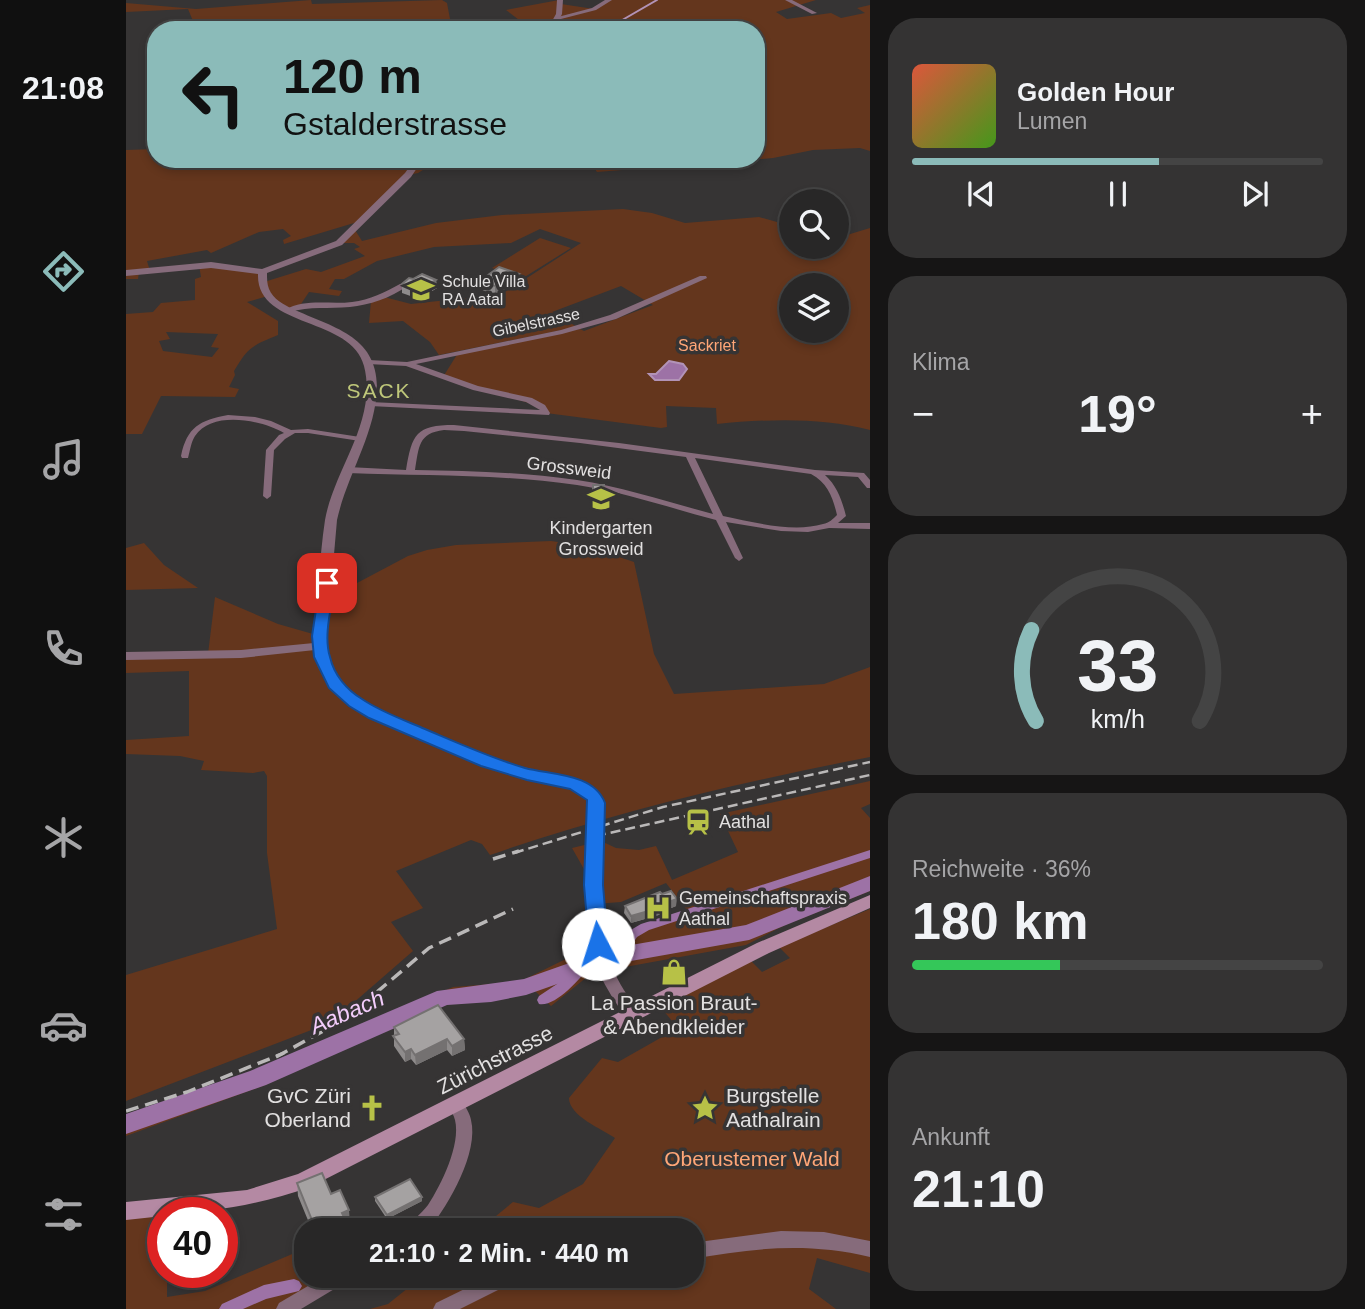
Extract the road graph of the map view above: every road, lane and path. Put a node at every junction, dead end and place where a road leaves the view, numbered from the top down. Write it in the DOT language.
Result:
graph roads {
  1 [pos="561,0"];
  2 [pos="608,0"];
  3 [pos="788,0"];
  4 [pos="814,13"];
  5 [pos="557,18"];
  6 [pos="555,21"];
  7 [pos="413,168"];
  8 [pos="263,272"];
  9 [pos="126,273"];
  10 [pos="703,278"];
  11 [pos="403,286"];
  12 [pos="289,310"];
  13 [pos="368,362"];
  14 [pos="407,364"];
  15 [pos="370,404"];
  16 [pos="289,432"];
  17 [pos="360,439"];
  18 [pos="185,456"];
  19 [pos="690,456"];
  20 [pos="348,470"];
  21 [pos="813,472"];
  22 [pos="410,473"];
  23 [pos="870,485"];
  24 [pos="267,496"];
  25 [pos="720,520"];
  26 [pos="829,526"];
  27 [pos="870,526"];
  28 [pos="739,558"];
  29 [pos="320,646"];
  30 [pos="126,656"];
  31 [pos="870,901"];
  32 [pos="633,1016"];
  33 [pos="456,1105"];
  34 [pos="126,1211"];
  35 [pos="429,1218"];
  36 [pos="704,1249"];
  37 [pos="870,1249"];
  38 [pos="320,1288"];
  39 [pos="484,1288"];
  40 [pos="285,1309"];
  41 [pos="442,1309"];
  1 -- 5 [label="street"];
  2 -- 5 [label="street"];
  3 -- 4 [label="street"];
  5 -- 6 [label="street"];
  7 -- 8 [label="street"];
  8 -- 9 [label="street"];
  8 -- 12 [label="street"];
  10 -- 14 [label="street, Gibelstrasse"];
  11 -- 12 [label="street"];
  12 -- 13 [label="street"];
  13 -- 14 [label="street, Gibelstrasse"];
  13 -- 15 [label="street"];
  14 -- 15 [label="street"];
  15 -- 17 [label="street"];
  16 -- 17 [label="street"];
  16 -- 18 [label="street"];
  16 -- 24 [label="street"];
  17 -- 20 [label="street"];
  19 -- 21 [label="street, Grossweid"];
  19 -- 22 [label="street, Grossweid"];
  19 -- 25 [label="street"];
  20 -- 22 [label="street, Grossweid"];
  20 -- 29 [label="street"];
  21 -- 23 [label="street, Grossweid"];
  21 -- 26 [label="street"];
  22 -- 25 [label="street, Grossweid"];
  25 -- 26 [label="street, Grossweid"];
  25 -- 28 [label="street"];
  26 -- 27 [label="street, Grossweid"];
  29 -- 30 [label="street"];
  29 -- 32 [label="street, bridge"];
  31 -- 32 [label="main road, Zürichstrasse"];
  32 -- 33 [label="main road, Zürichstrasse"];
  33 -- 34 [label="main road, Zürichstrasse"];
  33 -- 35 [label="street"];
  36 -- 37 [label="street"];
  38 -- 40 [label="street"];
  39 -- 41 [label="street"];
}
